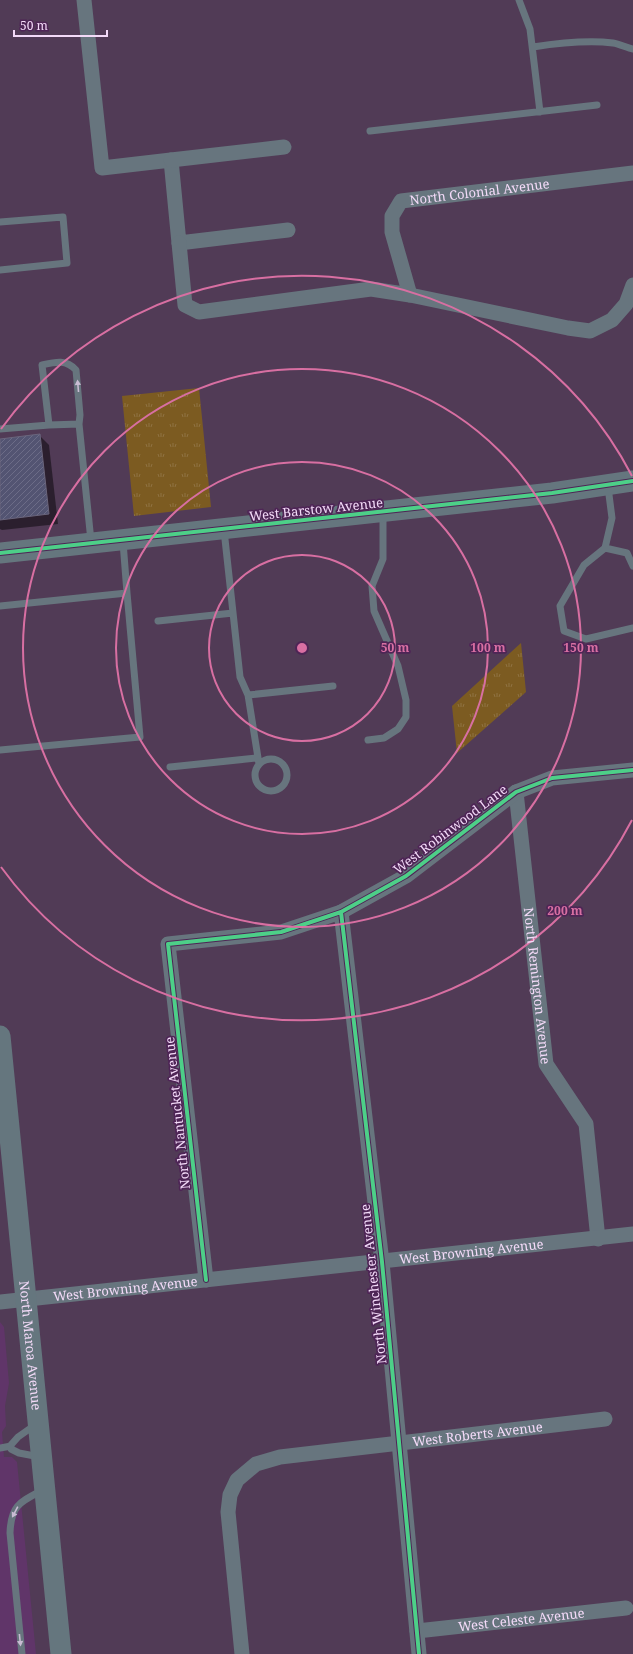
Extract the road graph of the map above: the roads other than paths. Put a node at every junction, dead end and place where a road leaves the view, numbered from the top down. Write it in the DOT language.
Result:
graph roads {
  1 [pos="84,0"];
  2 [pos="519,0"];
  3 [pos="533,47"];
  4 [pos="633,50"];
  5 [pos="597,105"];
  6 [pos="540,112"];
  7 [pos="370,131"];
  8 [pos="284,147"];
  9 [pos="170,160"];
  10 [pos="633,173"];
  11 [pos="0,222"];
  12 [pos="288,230"];
  13 [pos="179,243"];
  14 [pos="0,269"];
  15 [pos="633,285"];
  16 [pos="410,295"];
  17 [pos="79,424"];
  18 [pos="49,425"];
  19 [pos="0,429"];
  20 [pos="633,481"];
  21 [pos="608,484"];
  22 [pos="383,511"];
  23 [pos="224,529"];
  24 [pos="123,540"];
  25 [pos="92,543"];
  26 [pos="605,548"];
  27 [pos="0,553"];
  28 [pos="633,566"];
  29 [pos="127,593"];
  30 [pos="0,606"];
  31 [pos="232,614"];
  32 [pos="158,621"];
  33 [pos="633,628"];
  34 [pos="333,686"];
  35 [pos="248,695"];
  36 [pos="368,740"];
  37 [pos="0,750"];
  38 [pos="258,761"];
  39 [pos="170,767"];
  40 [pos="633,770"];
  41 [pos="516,792"];
  42 [pos="341,912"];
  43 [pos="168,944"];
  44 [pos="0,1036"];
  45 [pos="5,1132"];
  46 [pos="633,1234"];
  47 [pos="598,1239"];
  48 [pos="382,1262"];
  49 [pos="206,1280"];
  50 [pos="26,1299"];
  51 [pos="0,1302"];
  52 [pos="605,1419"];
  53 [pos="38,1423"];
  54 [pos="399,1444"];
  55 [pos="11,1446"];
  56 [pos="0,1448"];
  57 [pos="42,1457"];
  58 [pos="45,1489"];
  59 [pos="626,1608"];
  60 [pos="417,1631"];
  61 [pos="417,1653"];
  62 [pos="22,1654"];
  63 [pos="62,1654"];
  64 [pos="242,1654"];
  1 -- 9 [label="street"];
  2 -- 3 [label="lane"];
  3 -- 4 [label="lane"];
  3 -- 6 [label="lane"];
  5 -- 6 [label="lane"];
  6 -- 7 [label="lane"];
  8 -- 9 [label="street"];
  9 -- 13 [label="street"];
  10 -- 16 [label="street, North Colonial Avenue"];
  11 -- 14 [label="lane"];
  12 -- 13 [label="street"];
  13 -- 16 [label="street"];
  15 -- 16 [label="street"];
  17 -- 18 [label="lane"];
  17 -- 18 [label="lane, one-way"];
  17 -- 25 [label="lane"];
  18 -- 19 [label="lane"];
  20 -- 21 [label="street, West Barstow Avenue"];
  21 -- 22 [label="street, West Barstow Avenue"];
  21 -- 26 [label="lane"];
  22 -- 23 [label="street, West Barstow Avenue"];
  22 -- 36 [label="lane"];
  23 -- 24 [label="street, West Barstow Avenue"];
  23 -- 31 [label="lane"];
  24 -- 25 [label="street, West Barstow Avenue"];
  24 -- 29 [label="lane"];
  25 -- 27 [label="street, West Barstow Avenue"];
  26 -- 28 [label="lane"];
  26 -- 33 [label="lane"];
  29 -- 30 [label="lane"];
  29 -- 37 [label="lane"];
  31 -- 32 [label="lane"];
  31 -- 35 [label="lane"];
  34 -- 35 [label="lane"];
  35 -- 38 [label="lane"];
  38 -- 38 [label="lane"];
  38 -- 39 [label="lane"];
  40 -- 41 [label="street, West Robinwood Lane"];
  41 -- 42 [label="street, West Robinwood Lane"];
  41 -- 47 [label="street, North Remington Avenue"];
  42 -- 43 [label="street, West Robinwood Lane"];
  42 -- 48 [label="street, North Winchester Avenue"];
  43 -- 49 [label="street, North Nantucket Avenue"];
  44 -- 45 [label="street, North Maroa Avenue"];
  45 -- 50 [label="street, North Maroa Avenue"];
  46 -- 47 [label="street, West Browning Avenue"];
  47 -- 48 [label="street, West Browning Avenue"];
  48 -- 49 [label="street, West Browning Avenue"];
  48 -- 54 [label="street, North Winchester Avenue"];
  49 -- 50 [label="street, West Browning Avenue"];
  50 -- 51 [label="street, West Browning Avenue"];
  50 -- 53 [label="street, North Maroa Avenue"];
  52 -- 54 [label="street, West Roberts Avenue"];
  53 -- 55 [label="lane"];
  53 -- 57 [label="street, North Maroa Avenue"];
  54 -- 60 [label="street, North Winchester Avenue"];
  54 -- 64 [label="street, West Roberts Avenue"];
  55 -- 56 [label="lane"];
  55 -- 57 [label="lane"];
  57 -- 58 [label="street, North Maroa Avenue"];
  58 -- 62 [label="lane, one-way"];
  58 -- 63 [label="street, North Maroa Avenue"];
  59 -- 60 [label="street, West Celeste Avenue"];
  60 -- 61 [label="street, North Winchester Avenue"];
}
